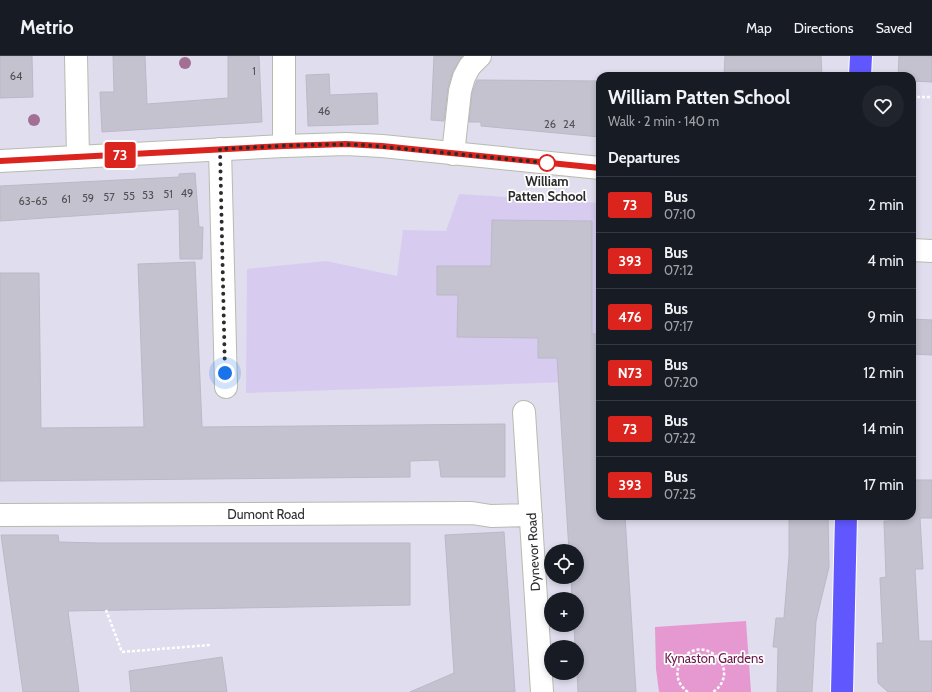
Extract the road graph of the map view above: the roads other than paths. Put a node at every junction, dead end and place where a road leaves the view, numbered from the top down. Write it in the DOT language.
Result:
graph roads {
  1 [pos="76,56"];
  2 [pos="284,56"];
  3 [pos="480,56"];
  4 [pos="861,56"];
  5 [pos="860,72"];
  6 [pos="284,146"];
  7 [pos="220,149"];
  8 [pos="453,154"];
  9 [pos="78,157"];
  10 [pos="0,161"];
  11 [pos="596,168"];
  12 [pos="916,250"];
  13 [pos="932,251"];
  14 [pos="226,388"];
  15 [pos="524,412"];
  16 [pos="0,515"];
  17 [pos="531,515"];
  18 [pos="846,520"];
  19 [pos="542,692"];
  20 [pos="842,692"];
  1 -- 9 [label="street"];
  2 -- 6 [label="street"];
  3 -- 8 [label="street"];
  4 -- 5 [label="highway"];
  6 -- 7 [label="street"];
  6 -- 8 [label="street"];
  7 -- 9 [label="street"];
  7 -- 14 [label="street"];
  8 -- 11 [label="street"];
  9 -- 10 [label="street"];
  12 -- 13 [label="street"];
  15 -- 17 [label="street, Dynevor Road"];
  16 -- 17 [label="street, Dumont Road"];
  17 -- 19 [label="street, Dynevor Road"];
  18 -- 20 [label="highway"];
}
